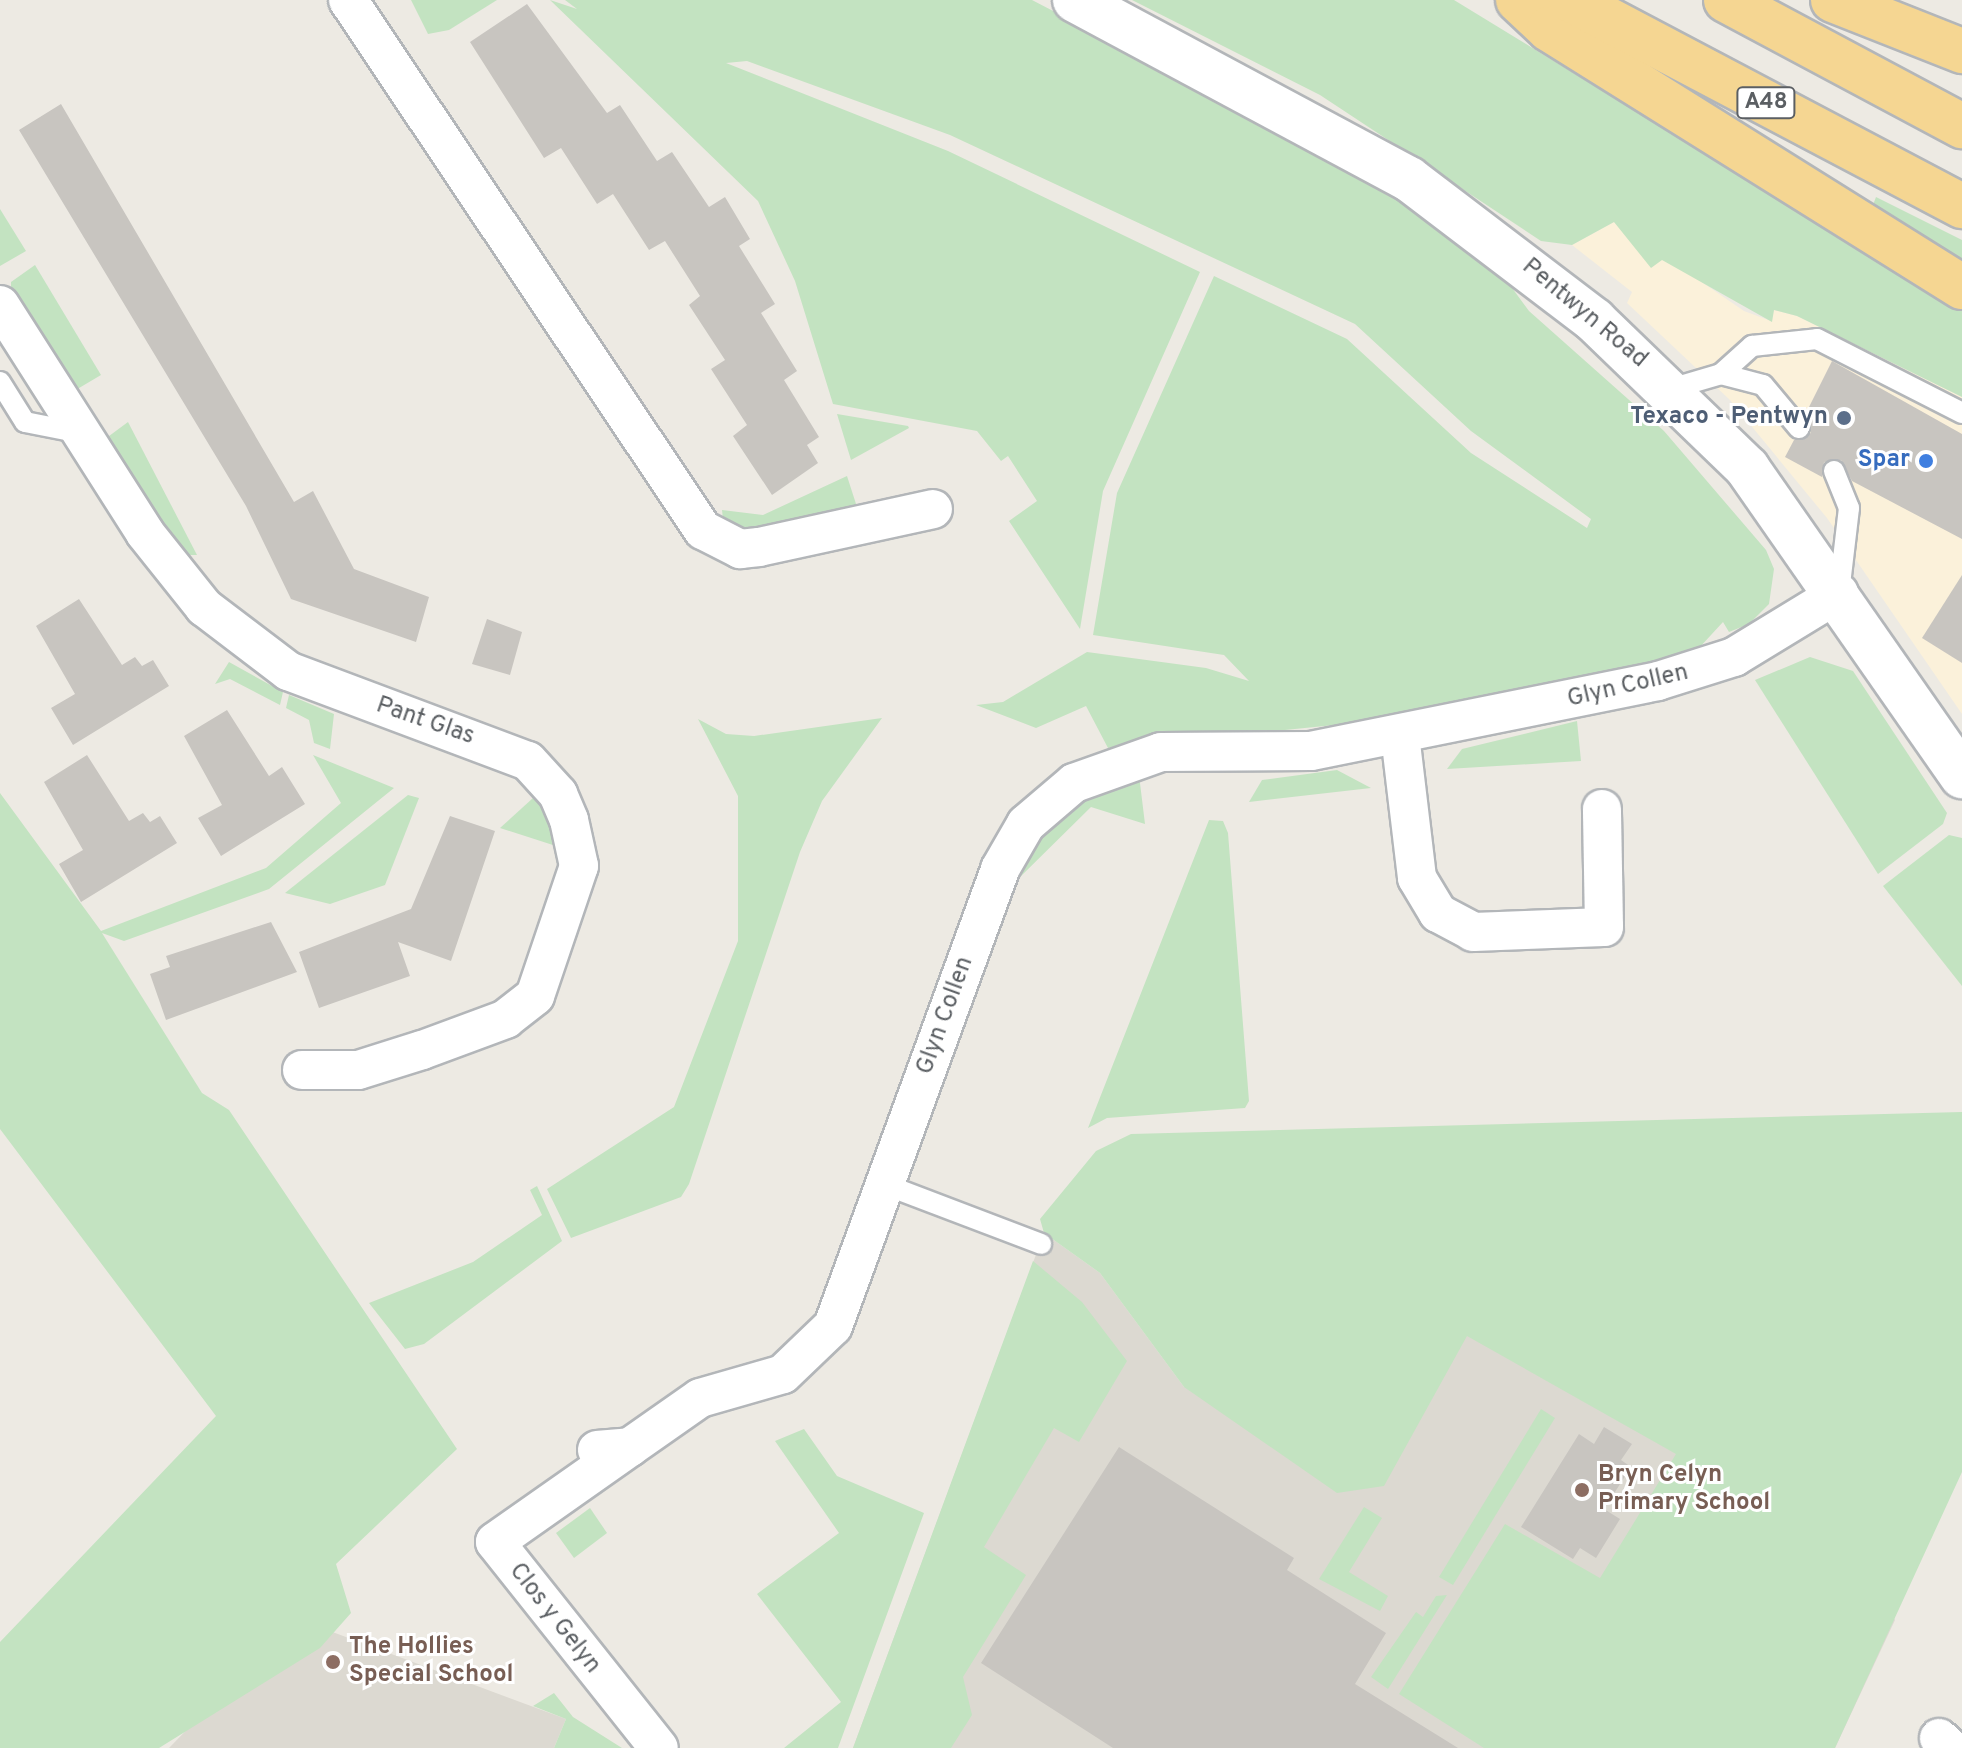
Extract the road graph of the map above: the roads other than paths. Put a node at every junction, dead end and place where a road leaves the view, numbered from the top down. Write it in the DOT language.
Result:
graph roads {
  1 [pos="348,0"];
  2 [pos="1075,0"];
  3 [pos="1518,0"];
  4 [pos="1571,0"];
  5 [pos="1726,0"];
  6 [pos="1833,0"];
  7 [pos="1962,51"];
  8 [pos="1962,126"];
  9 [pos="1962,206"];
  10 [pos="1962,287"];
  11 [pos="0,305"];
  12 [pos="1721,374"];
  13 [pos="0,382"];
  14 [pos="1670,389"];
  15 [pos="1962,413"];
  16 [pos="1799,428"];
  17 [pos="81,433"];
  18 [pos="1834,471"];
  19 [pos="933,509"];
  20 [pos="1839,593"];
  21 [pos="1400,735"];
  22 [pos="1962,776"];
  23 [pos="1602,809"];
  24 [pos="302,1070"];
  25 [pos="886,1185"];
  26 [pos="1041,1244"];
  27 [pos="613,1449"];
  28 [pos="659,1748"];
  1 -- 19 [label="street"];
  2 -- 14 [label="street, Pentwyn Road"];
  3 -- 10 [label="highway"];
  4 -- 9 [label="highway, A48"];
  5 -- 8 [label="highway"];
  6 -- 7 [label="highway"];
  11 -- 17 [label="street, Pant Glas"];
  12 -- 14 [label="lane"];
  12 -- 15 [label="lane"];
  12 -- 16 [label="lane"];
  13 -- 17 [label="lane"];
  14 -- 20 [label="street, Pentwyn Road"];
  17 -- 24 [label="street, Pant Glas"];
  18 -- 20 [label="lane"];
  20 -- 21 [label="street, Glyn Collen"];
  20 -- 22 [label="street, Pentwyn Road"];
  21 -- 23 [label="street"];
  21 -- 25 [label="street, Glyn Collen"];
  25 -- 26 [label="lane"];
  25 -- 27 [label="street, Glyn Collen"];
  27 -- 28 [label="street, Clos y Gelyn"];
}
